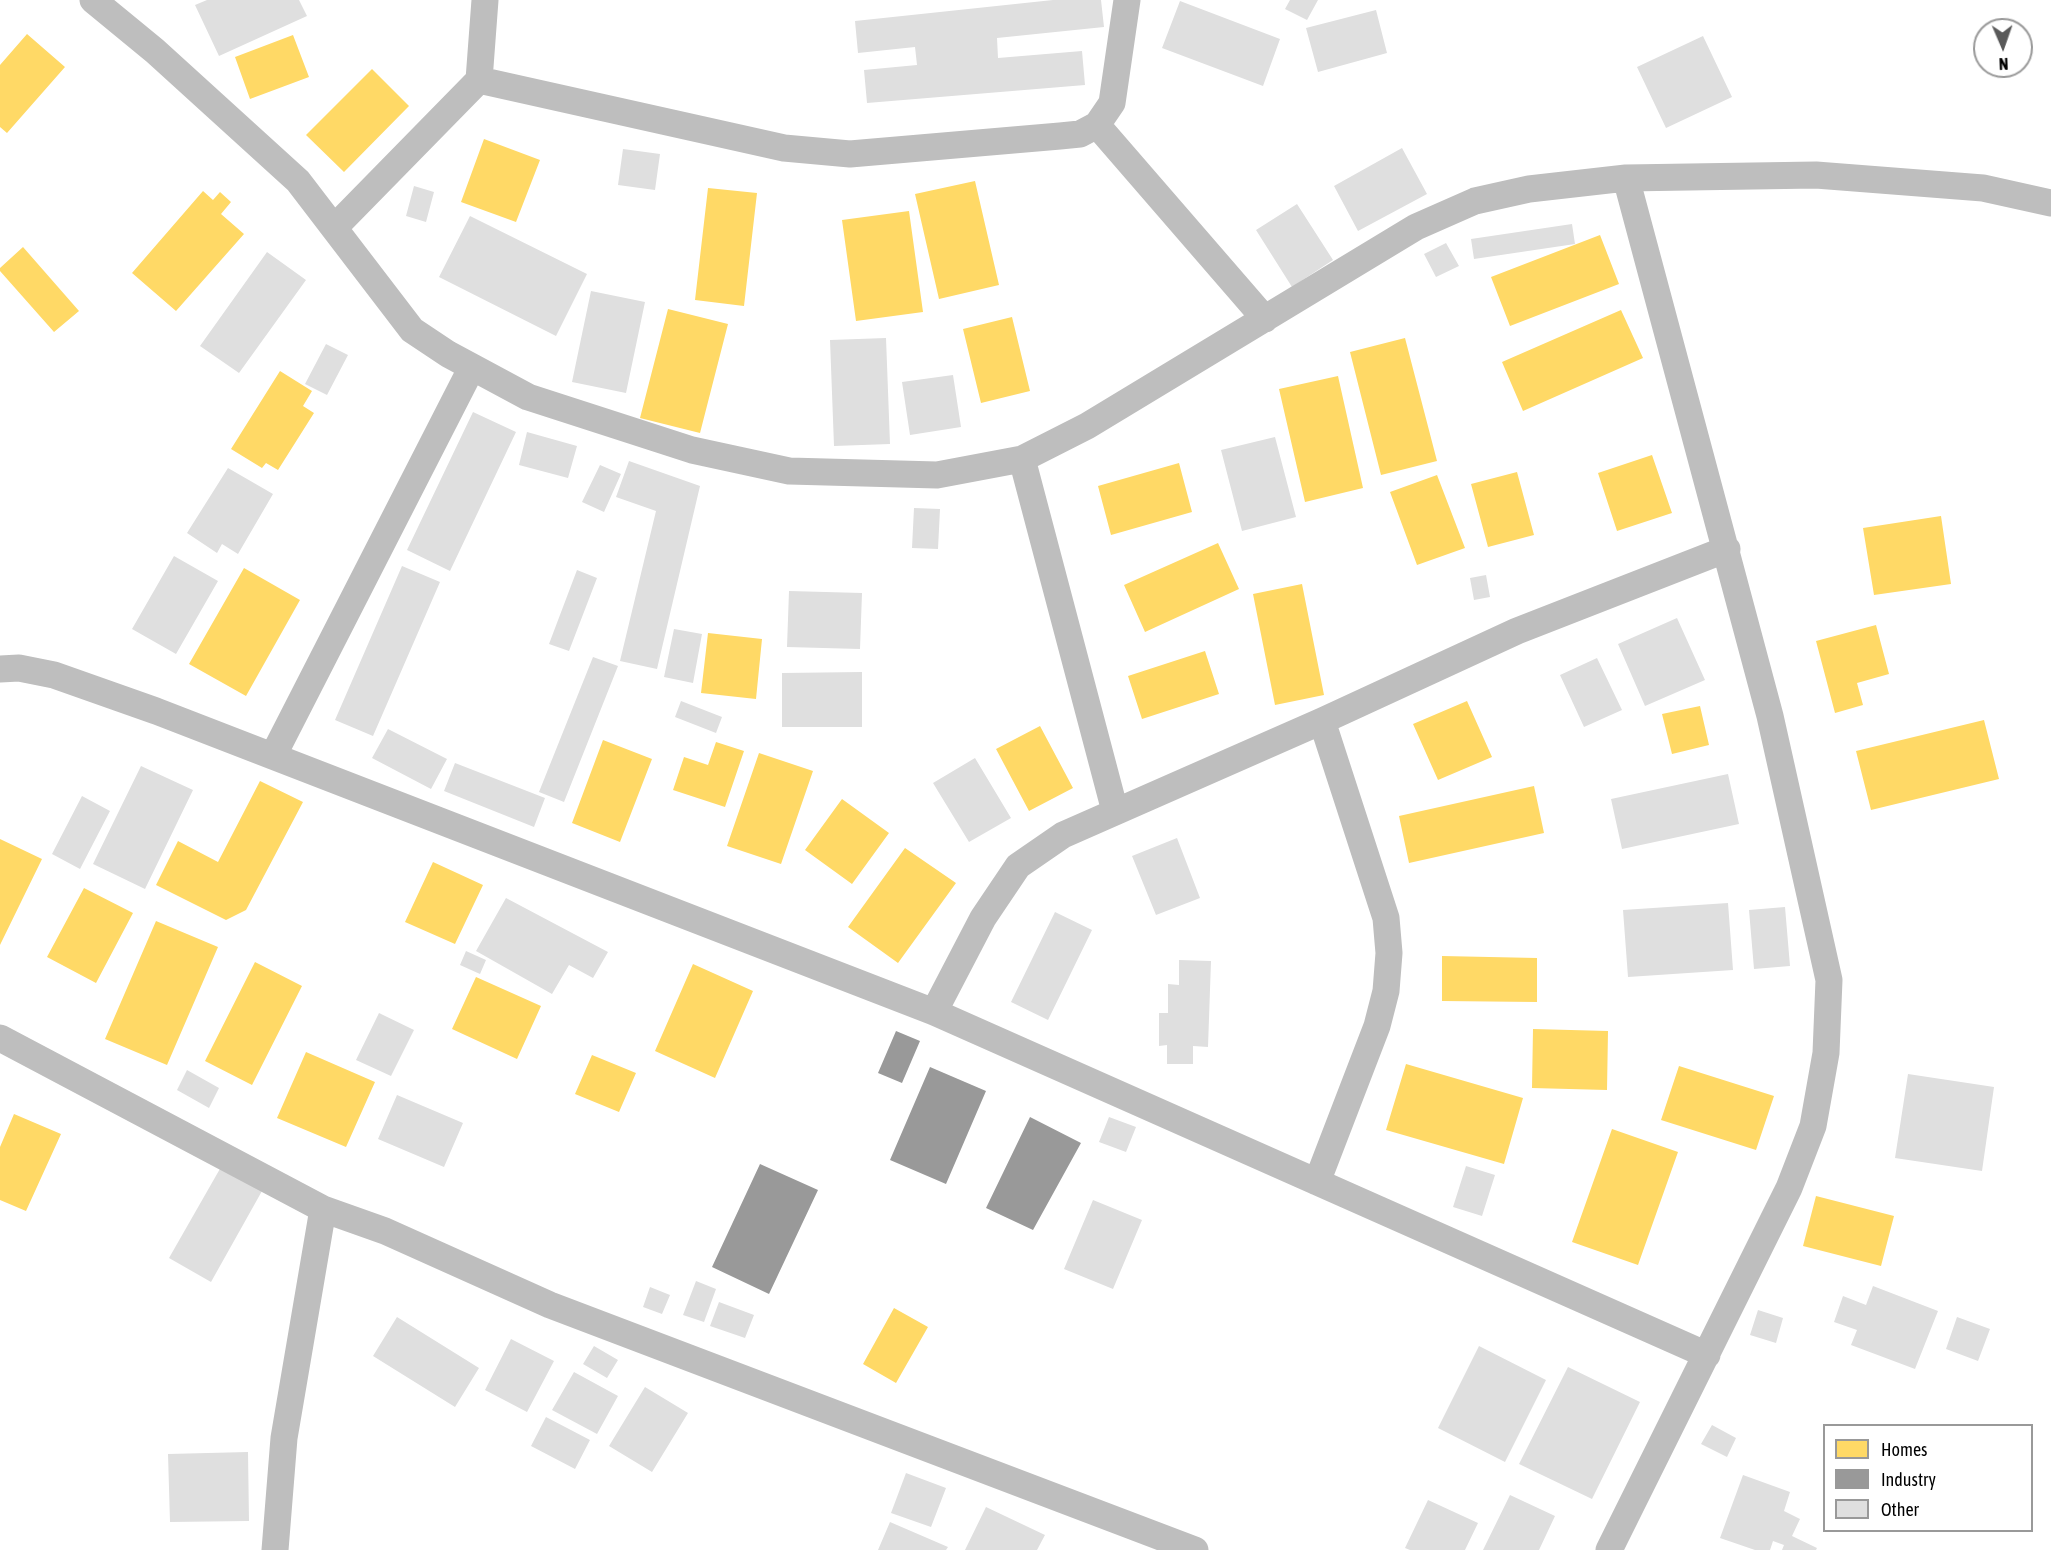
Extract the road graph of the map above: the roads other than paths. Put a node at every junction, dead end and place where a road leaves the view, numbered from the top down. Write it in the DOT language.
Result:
graph roads {
  1 [pos="93,0"];
  2 [pos="485,0"];
  3 [pos="1127,0"];
  4 [pos="479,80"];
  5 [pos="1097,125"];
  6 [pos="1626,178"];
  7 [pos="2051,203"];
  8 [pos="334,228"];
  9 [pos="1265,319"];
  10 [pos="472,367"];
  11 [pos="1022,459"];
  12 [pos="1727,549"];
  13 [pos="0,669"];
  14 [pos="1322,721"];
  15 [pos="273,756"];
  16 [pos="1115,811"];
  17 [pos="934,1012"];
  18 [pos="0,1038"];
  19 [pos="1317,1182"];
  20 [pos="322,1209"];
  21 [pos="1707,1355"];
  22 [pos="275,1550"];
  23 [pos="1195,1550"];
  24 [pos="1609,1550"];
  1 -- 8 [label="street"];
  2 -- 4 [label="street"];
  3 -- 5 [label="street"];
  4 -- 5 [label="street"];
  4 -- 8 [label="street"];
  5 -- 9 [label="street"];
  6 -- 7 [label="street"];
  6 -- 9 [label="street"];
  6 -- 12 [label="street"];
  8 -- 10 [label="street"];
  9 -- 11 [label="street"];
  10 -- 11 [label="street"];
  10 -- 15 [label="street"];
  11 -- 16 [label="street"];
  12 -- 14 [label="street"];
  12 -- 21 [label="street"];
  13 -- 15 [label="street"];
  14 -- 16 [label="street"];
  14 -- 19 [label="street"];
  15 -- 17 [label="street"];
  16 -- 17 [label="street"];
  17 -- 19 [label="street"];
  18 -- 20 [label="street"];
  19 -- 21 [label="street"];
  20 -- 22 [label="street"];
  20 -- 23 [label="street"];
  21 -- 24 [label="street"];
}
